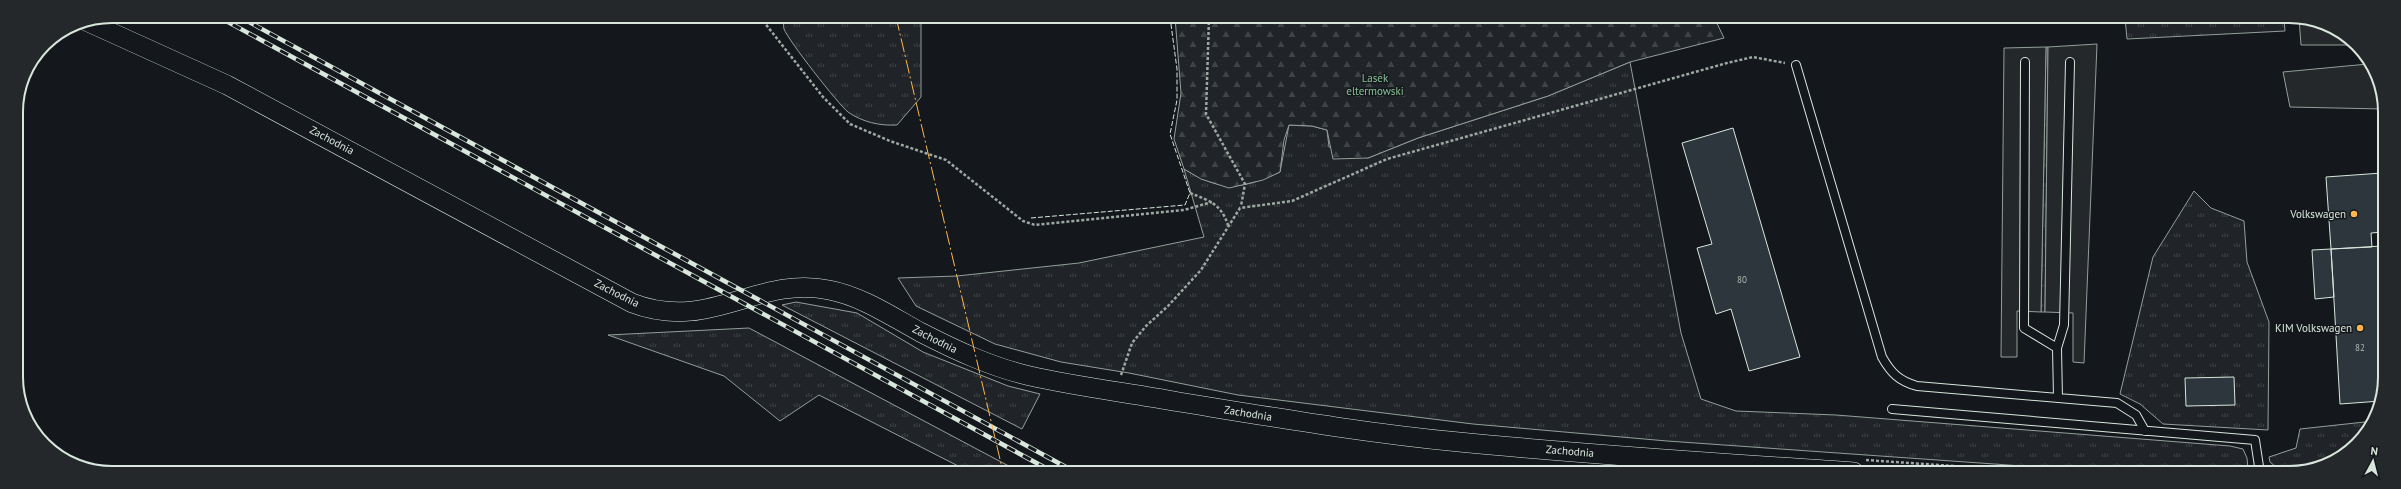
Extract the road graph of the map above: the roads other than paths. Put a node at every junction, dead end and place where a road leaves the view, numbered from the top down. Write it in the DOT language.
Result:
graph roads {
  1 [pos="95,25"];
  2 [pos="2025,62"];
  3 [pos="2070,62"];
  4 [pos="1796,65"];
  5 [pos="2057,348"];
  6 [pos="2058,398"];
  7 [pos="1892,409"];
  8 [pos="2145,431"];
  9 [pos="1858,466"];
  10 [pos="2259,466"];
  1 -- 9 [label="street, Zachodnia"];
  2 -- 5 [label="lane"];
  3 -- 5 [label="lane"];
  4 -- 6 [label="lane"];
  5 -- 6 [label="lane"];
  6 -- 8 [label="lane"];
  7 -- 8 [label="lane"];
  8 -- 10 [label="lane"];
}
